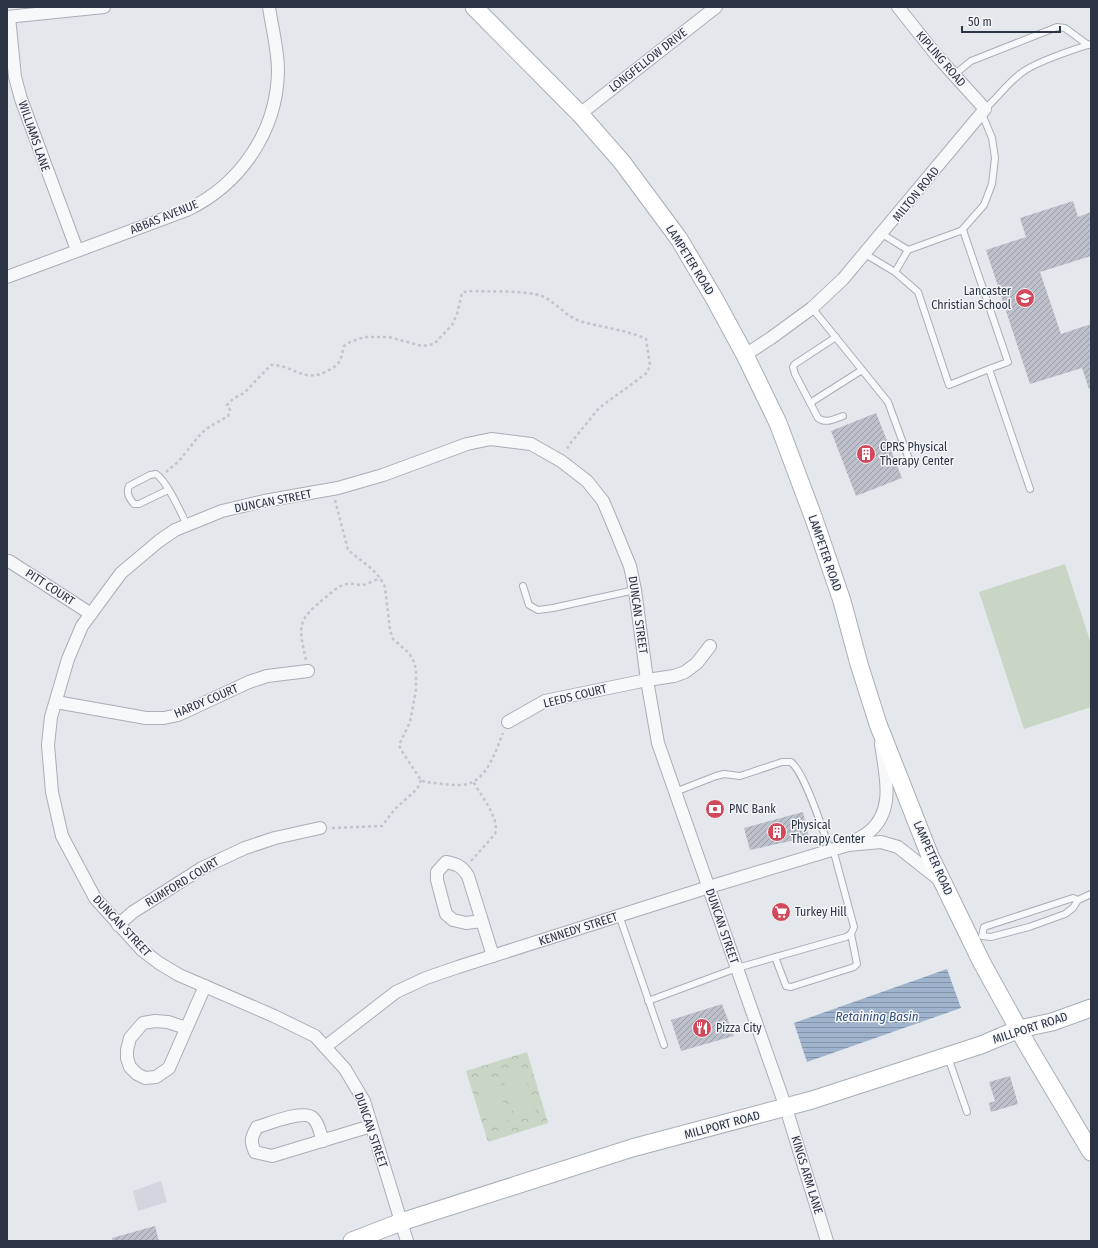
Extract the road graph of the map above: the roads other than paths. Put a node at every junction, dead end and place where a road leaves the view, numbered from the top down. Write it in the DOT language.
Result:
graph roads {
  1 [pos="104,7"];
  2 [pos="269,7"];
  3 [pos="474,7"];
  4 [pos="716,7"];
  5 [pos="898,7"];
  6 [pos="8,17"];
  7 [pos="1089,45"];
  8 [pos="954,74"];
  9 [pos="984,111"];
  10 [pos="580,114"];
  11 [pos="962,230"];
  12 [pos="882,234"];
  13 [pos="77,250"];
  14 [pos="908,250"];
  15 [pos="865,254"];
  16 [pos="895,272"];
  17 [pos="7,277"];
  18 [pos="812,308"];
  19 [pos="836,337"];
  20 [pos="745,355"];
  21 [pos="862,370"];
  22 [pos="989,370"];
  23 [pos="810,403"];
  24 [pos="842,416"];
  25 [pos="910,462"];
  26 [pos="1030,489"];
  27 [pos="168,490"];
  28 [pos="188,525"];
  29 [pos="8,560"];
  30 [pos="523,586"];
  31 [pos="636,590"];
  32 [pos="91,614"];
  33 [pos="710,646"];
  34 [pos="308,671"];
  35 [pos="646,680"];
  36 [pos="56,702"];
  37 [pos="508,722"];
  38 [pos="878,724"];
  39 [pos="675,792"];
  40 [pos="320,828"];
  41 [pos="848,845"];
  42 [pos="832,850"];
  43 [pos="943,883"];
  44 [pos="708,887"];
  45 [pos="1091,894"];
  46 [pos="1078,900"];
  47 [pos="620,915"];
  48 [pos="482,921"];
  49 [pos="118,925"];
  50 [pos="851,934"];
  51 [pos="977,939"];
  52 [pos="493,956"];
  53 [pos="775,957"];
  54 [pos="737,968"];
  55 [pos="205,986"];
  56 [pos="648,1001"];
  57 [pos="1091,1008"];
  58 [pos="186,1028"];
  59 [pos="1019,1029"];
  60 [pos="664,1045"];
  61 [pos="325,1047"];
  62 [pos="947,1056"];
  63 [pos="786,1108"];
  64 [pos="967,1112"];
  65 [pos="371,1126"];
  66 [pos="323,1141"];
  67 [pos="1091,1152"];
  68 [pos="401,1222"];
  69 [pos="352,1241"];
  70 [pos="407,1241"];
  71 [pos="827,1241"];
  1 -- 6 [label="street"];
  2 -- 13 [label="street, ABBAS AVENUE"];
  3 -- 10 [label="main road, LAMPETER ROAD"];
  4 -- 10 [label="street, LONGFELLOW DRIVE"];
  5 -- 8 [label="street, KIPLING ROAD"];
  6 -- 13 [label="street, WILLIAMS LANE"];
  7 -- 8 [label="lane"];
  7 -- 9 [label="lane, MILTON ROAD"];
  8 -- 9 [label="street, KIPLING ROAD"];
  9 -- 11 [label="lane"];
  9 -- 12 [label="street, MILTON ROAD"];
  10 -- 20 [label="main road, LAMPETER ROAD"];
  11 -- 14 [label="lane"];
  11 -- 22 [label="lane"];
  12 -- 14 [label="lane"];
  12 -- 15 [label="street, MILTON ROAD"];
  13 -- 17 [label="street, ABBAS AVENUE"];
  14 -- 16 [label="lane"];
  15 -- 16 [label="lane"];
  15 -- 18 [label="street, MILTON ROAD"];
  16 -- 22 [label="lane"];
  18 -- 19 [label="lane"];
  18 -- 20 [label="street, MILTON ROAD"];
  19 -- 21 [label="lane"];
  19 -- 23 [label="lane"];
  20 -- 38 [label="main road, LAMPETER ROAD"];
  21 -- 23 [label="lane"];
  21 -- 25 [label="lane"];
  22 -- 26 [label="lane"];
  23 -- 24 [label="lane"];
  27 -- 27 [label="lane"];
  27 -- 28 [label="lane"];
  28 -- 31 [label="street, DUNCAN STREET"];
  28 -- 32 [label="street, DUNCAN STREET"];
  29 -- 32 [label="street, PITT COURT"];
  30 -- 31 [label="lane"];
  31 -- 35 [label="street, DUNCAN STREET"];
  32 -- 36 [label="street, DUNCAN STREET"];
  33 -- 35 [label="street, LEEDS COURT"];
  34 -- 36 [label="street, HARDY COURT"];
  35 -- 37 [label="street, LEEDS COURT"];
  35 -- 39 [label="street, DUNCAN STREET"];
  36 -- 49 [label="street, DUNCAN STREET"];
  38 -- 41 [label="street, KENNEDY STREET"];
  38 -- 43 [label="main road, LAMPETER ROAD"];
  39 -- 42 [label="lane"];
  39 -- 44 [label="street, DUNCAN STREET"];
  40 -- 49 [label="street, RUMFORD COURT"];
  41 -- 42 [label="street, KENNEDY STREET"];
  41 -- 43 [label="street, KENNEDY STREET"];
  42 -- 44 [label="street, KENNEDY STREET"];
  42 -- 50 [label="lane"];
  43 -- 51 [label="main road, LAMPETER ROAD"];
  44 -- 47 [label="street, KENNEDY STREET"];
  44 -- 54 [label="street, DUNCAN STREET"];
  45 -- 46 [label="lane"];
  46 -- 51 [label="lane"];
  46 -- 51 [label="lane"];
  47 -- 52 [label="street, KENNEDY STREET"];
  47 -- 56 [label="lane"];
  48 -- 48 [label="street"];
  48 -- 52 [label="street"];
  49 -- 55 [label="street, DUNCAN STREET"];
  50 -- 53 [label="lane"];
  50 -- 53 [label="lane"];
  51 -- 59 [label="main road, LAMPETER ROAD"];
  52 -- 61 [label="street, KENNEDY STREET"];
  53 -- 54 [label="lane"];
  54 -- 56 [label="lane"];
  54 -- 63 [label="street, DUNCAN STREET"];
  55 -- 58 [label="street"];
  55 -- 61 [label="street, DUNCAN STREET"];
  56 -- 60 [label="lane"];
  57 -- 59 [label="main road, MILLPORT ROAD"];
  58 -- 58 [label="street"];
  59 -- 62 [label="main road, MILLPORT ROAD"];
  59 -- 67 [label="main road, LAMPETER ROAD"];
  61 -- 65 [label="street, DUNCAN STREET"];
  62 -- 63 [label="main road, MILLPORT ROAD"];
  62 -- 64 [label="lane"];
  63 -- 68 [label="main road, MILLPORT ROAD"];
  63 -- 71 [label="street, KINGS ARM LANE"];
  65 -- 66 [label="street"];
  65 -- 68 [label="street, DUNCAN STREET"];
  66 -- 66 [label="street"];
  68 -- 69 [label="main road, MILLPORT ROAD"];
  68 -- 70 [label="street, DUNCAN STREET"];
}
